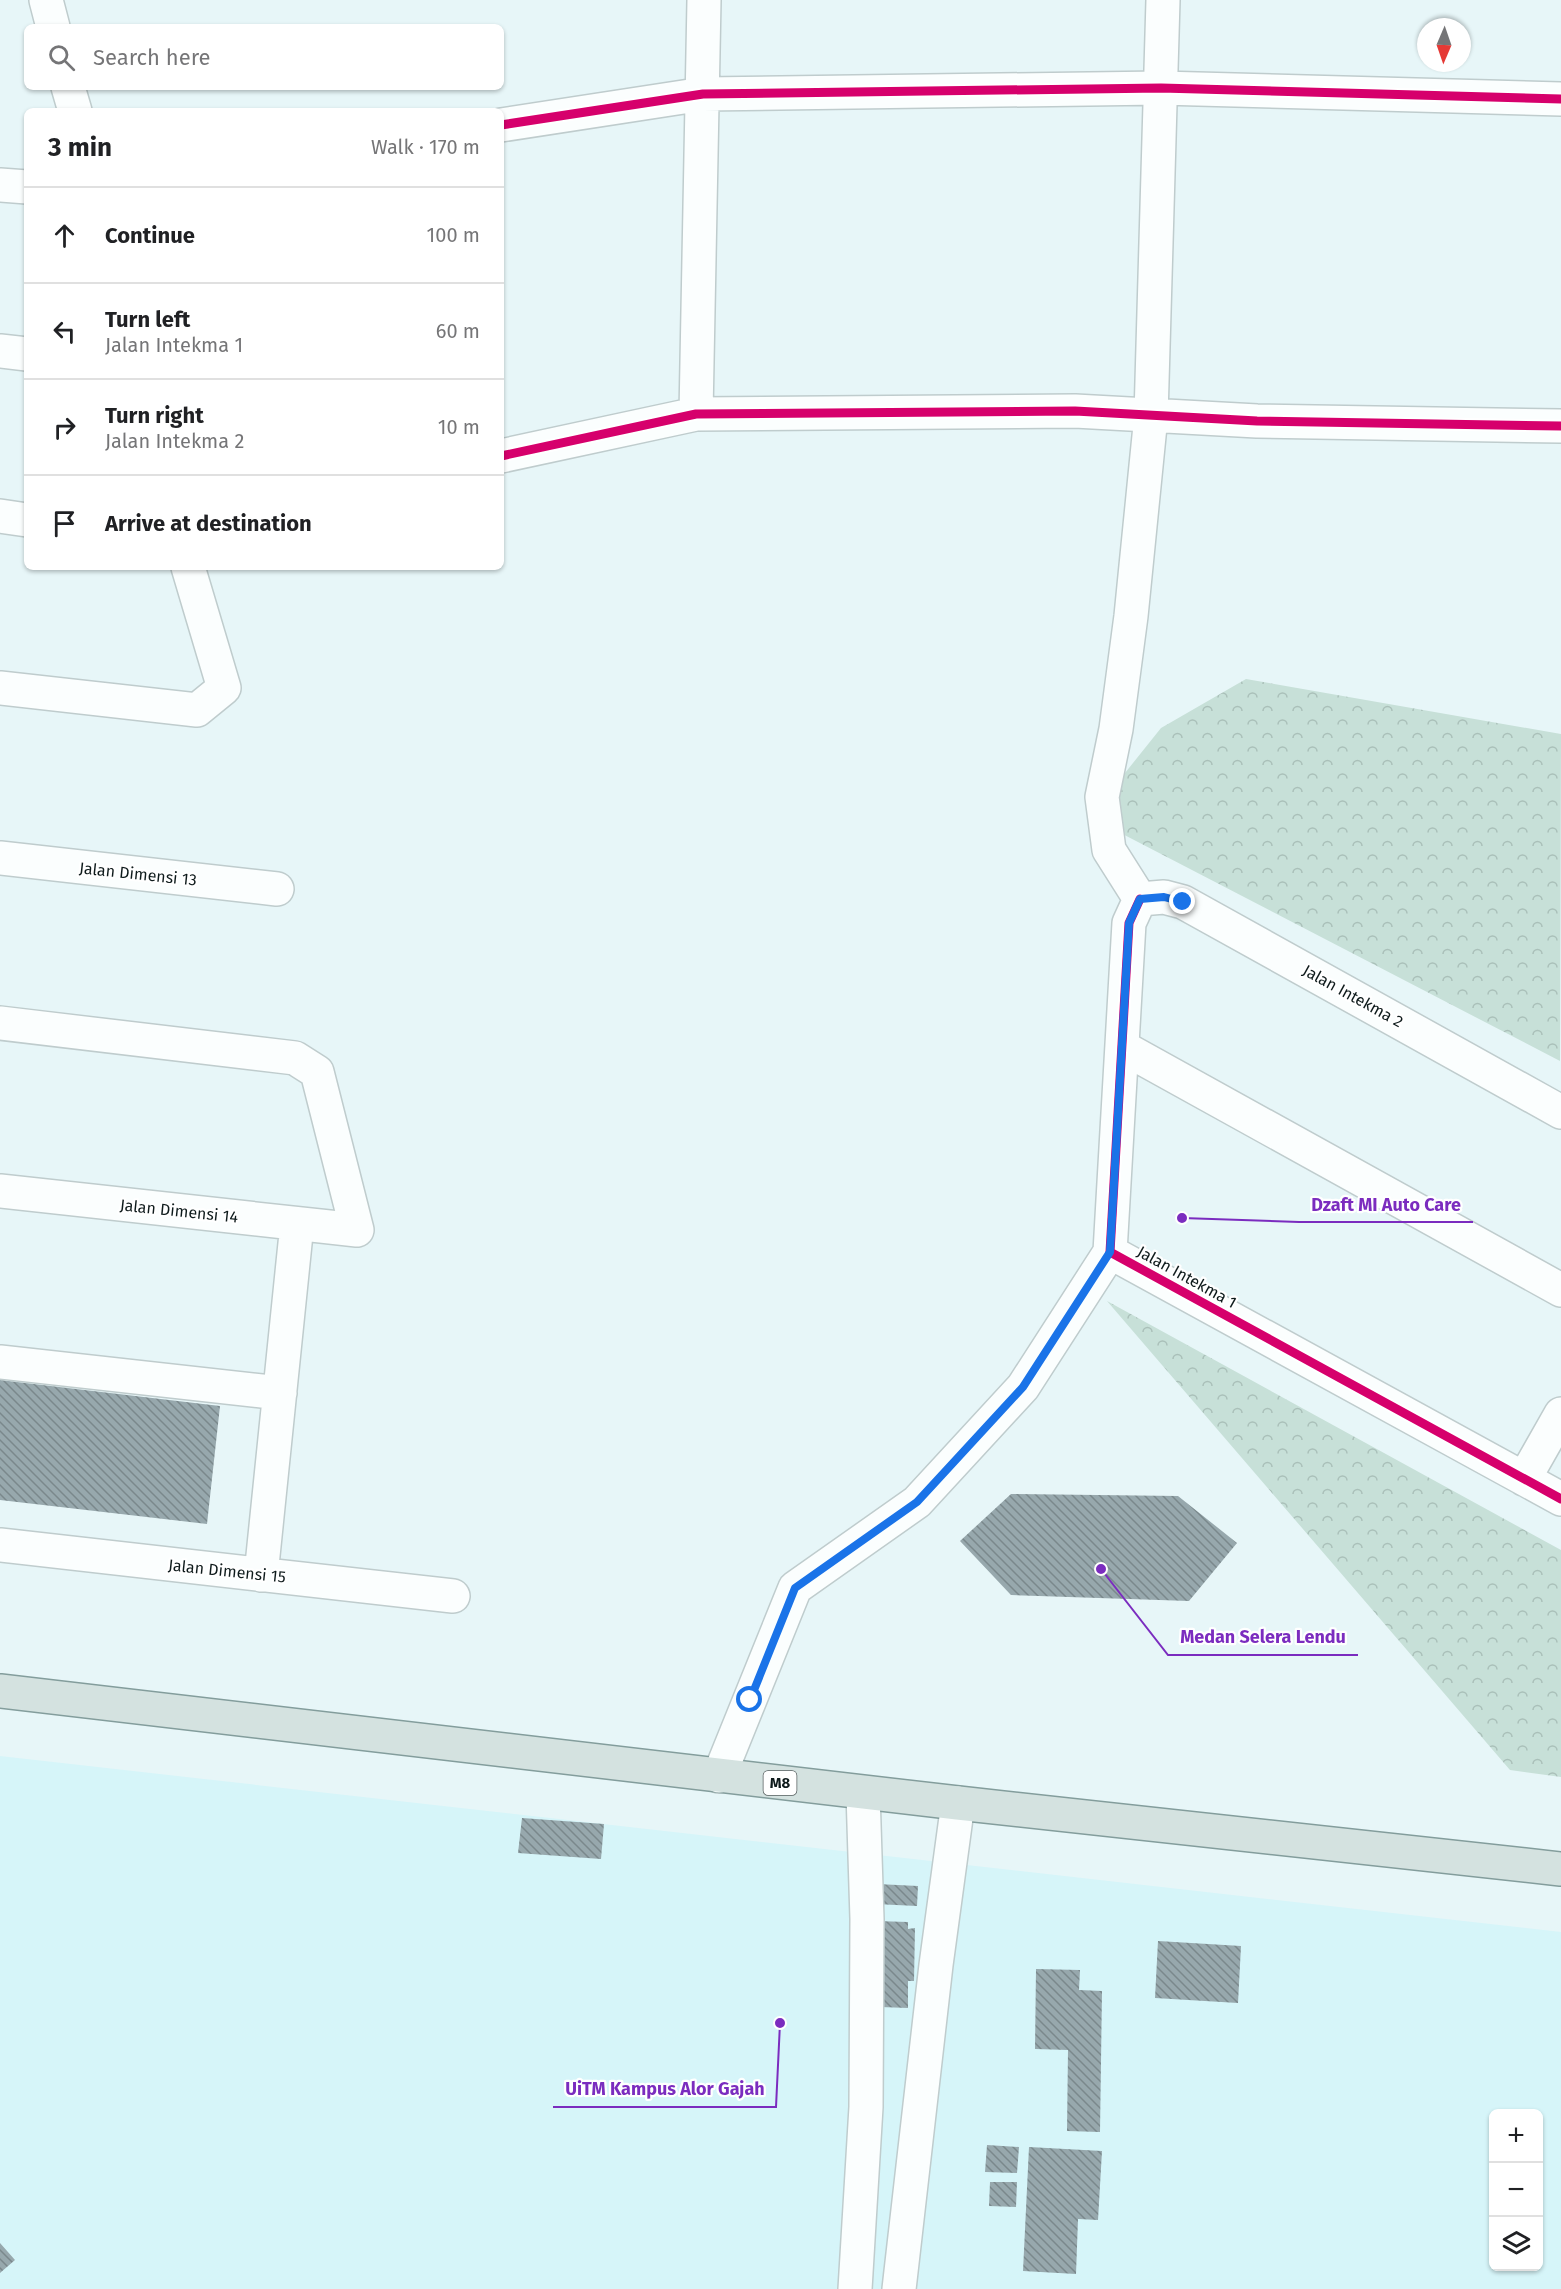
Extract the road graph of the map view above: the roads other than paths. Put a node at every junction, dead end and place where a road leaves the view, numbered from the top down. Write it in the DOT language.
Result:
graph roads {
  1 [pos="46,0"];
  2 [pos="705,0"];
  3 [pos="1163,0"];
  4 [pos="52,24"];
  5 [pos="1161,88"];
  6 [pos="69,90"];
  7 [pos="703,94"];
  8 [pos="1561,99"];
  9 [pos="74,108"];
  10 [pos="504,125"];
  11 [pos="0,185"];
  12 [pos="24,187"];
  13 [pos="0,351"];
  14 [pos="24,354"];
  15 [pos="696,414"];
  16 [pos="1151,416"];
  17 [pos="1561,426"];
  18 [pos="504,455"];
  19 [pos="0,516"];
  20 [pos="24,520"];
  21 [pos="189,570"];
  22 [pos="0,688"];
  23 [pos="0,858"];
  24 [pos="276,889"];
  25 [pos="1140,899"];
  26 [pos="0,1023"];
  27 [pos="1122,1047"];
  28 [pos="1560,1109"];
  29 [pos="0,1191"];
  30 [pos="297,1224"];
  31 [pos="1110,1252"];
  32 [pos="1561,1290"];
  33 [pos="0,1362"];
  34 [pos="280,1393"];
  35 [pos="1561,1414"];
  36 [pos="1524,1479"];
  37 [pos="1561,1499"];
  38 [pos="0,1545"];
  39 [pos="261,1575"];
  40 [pos="453,1596"];
  41 [pos="0,1691"];
  42 [pos="719,1776"];
  43 [pos="863,1793"];
  44 [pos="958,1803"];
  45 [pos="1561,1869"];
  46 [pos="855,2289"];
  47 [pos="899,2289"];
  1 -- 4 [label="street"];
  2 -- 7 [label="street"];
  3 -- 5 [label="street"];
  5 -- 7 [label="street"];
  5 -- 8 [label="street"];
  5 -- 16 [label="street"];
  6 -- 9 [label="street"];
  7 -- 10 [label="street"];
  7 -- 15 [label="street"];
  11 -- 12 [label="street"];
  13 -- 14 [label="street"];
  15 -- 16 [label="street"];
  15 -- 18 [label="street"];
  16 -- 17 [label="street"];
  16 -- 25 [label="street"];
  19 -- 20 [label="street"];
  21 -- 22 [label="street"];
  23 -- 24 [label="street, Jalan Dimensi 13"];
  25 -- 27 [label="street, Jalan Intekma 1"];
  25 -- 28 [label="street, Jalan Intekma 2"];
  26 -- 30 [label="street, Jalan Dimensi 14"];
  27 -- 31 [label="street, Jalan Intekma 1"];
  27 -- 32 [label="street"];
  29 -- 30 [label="street, Jalan Dimensi 14"];
  30 -- 34 [label="street"];
  31 -- 36 [label="street, Jalan Intekma 1"];
  31 -- 42 [label="street"];
  33 -- 34 [label="street"];
  34 -- 39 [label="street"];
  35 -- 36 [label="street"];
  36 -- 37 [label="street, Jalan Intekma 1"];
  38 -- 39 [label="street, Jalan Dimensi 15"];
  39 -- 40 [label="street, Jalan Dimensi 15"];
  41 -- 42 [label="main road, M8"];
  42 -- 43 [label="main road, M8"];
  43 -- 44 [label="main road, M8"];
  43 -- 46 [label="street"];
  44 -- 45 [label="main road, M8"];
  44 -- 47 [label="street"];
}
